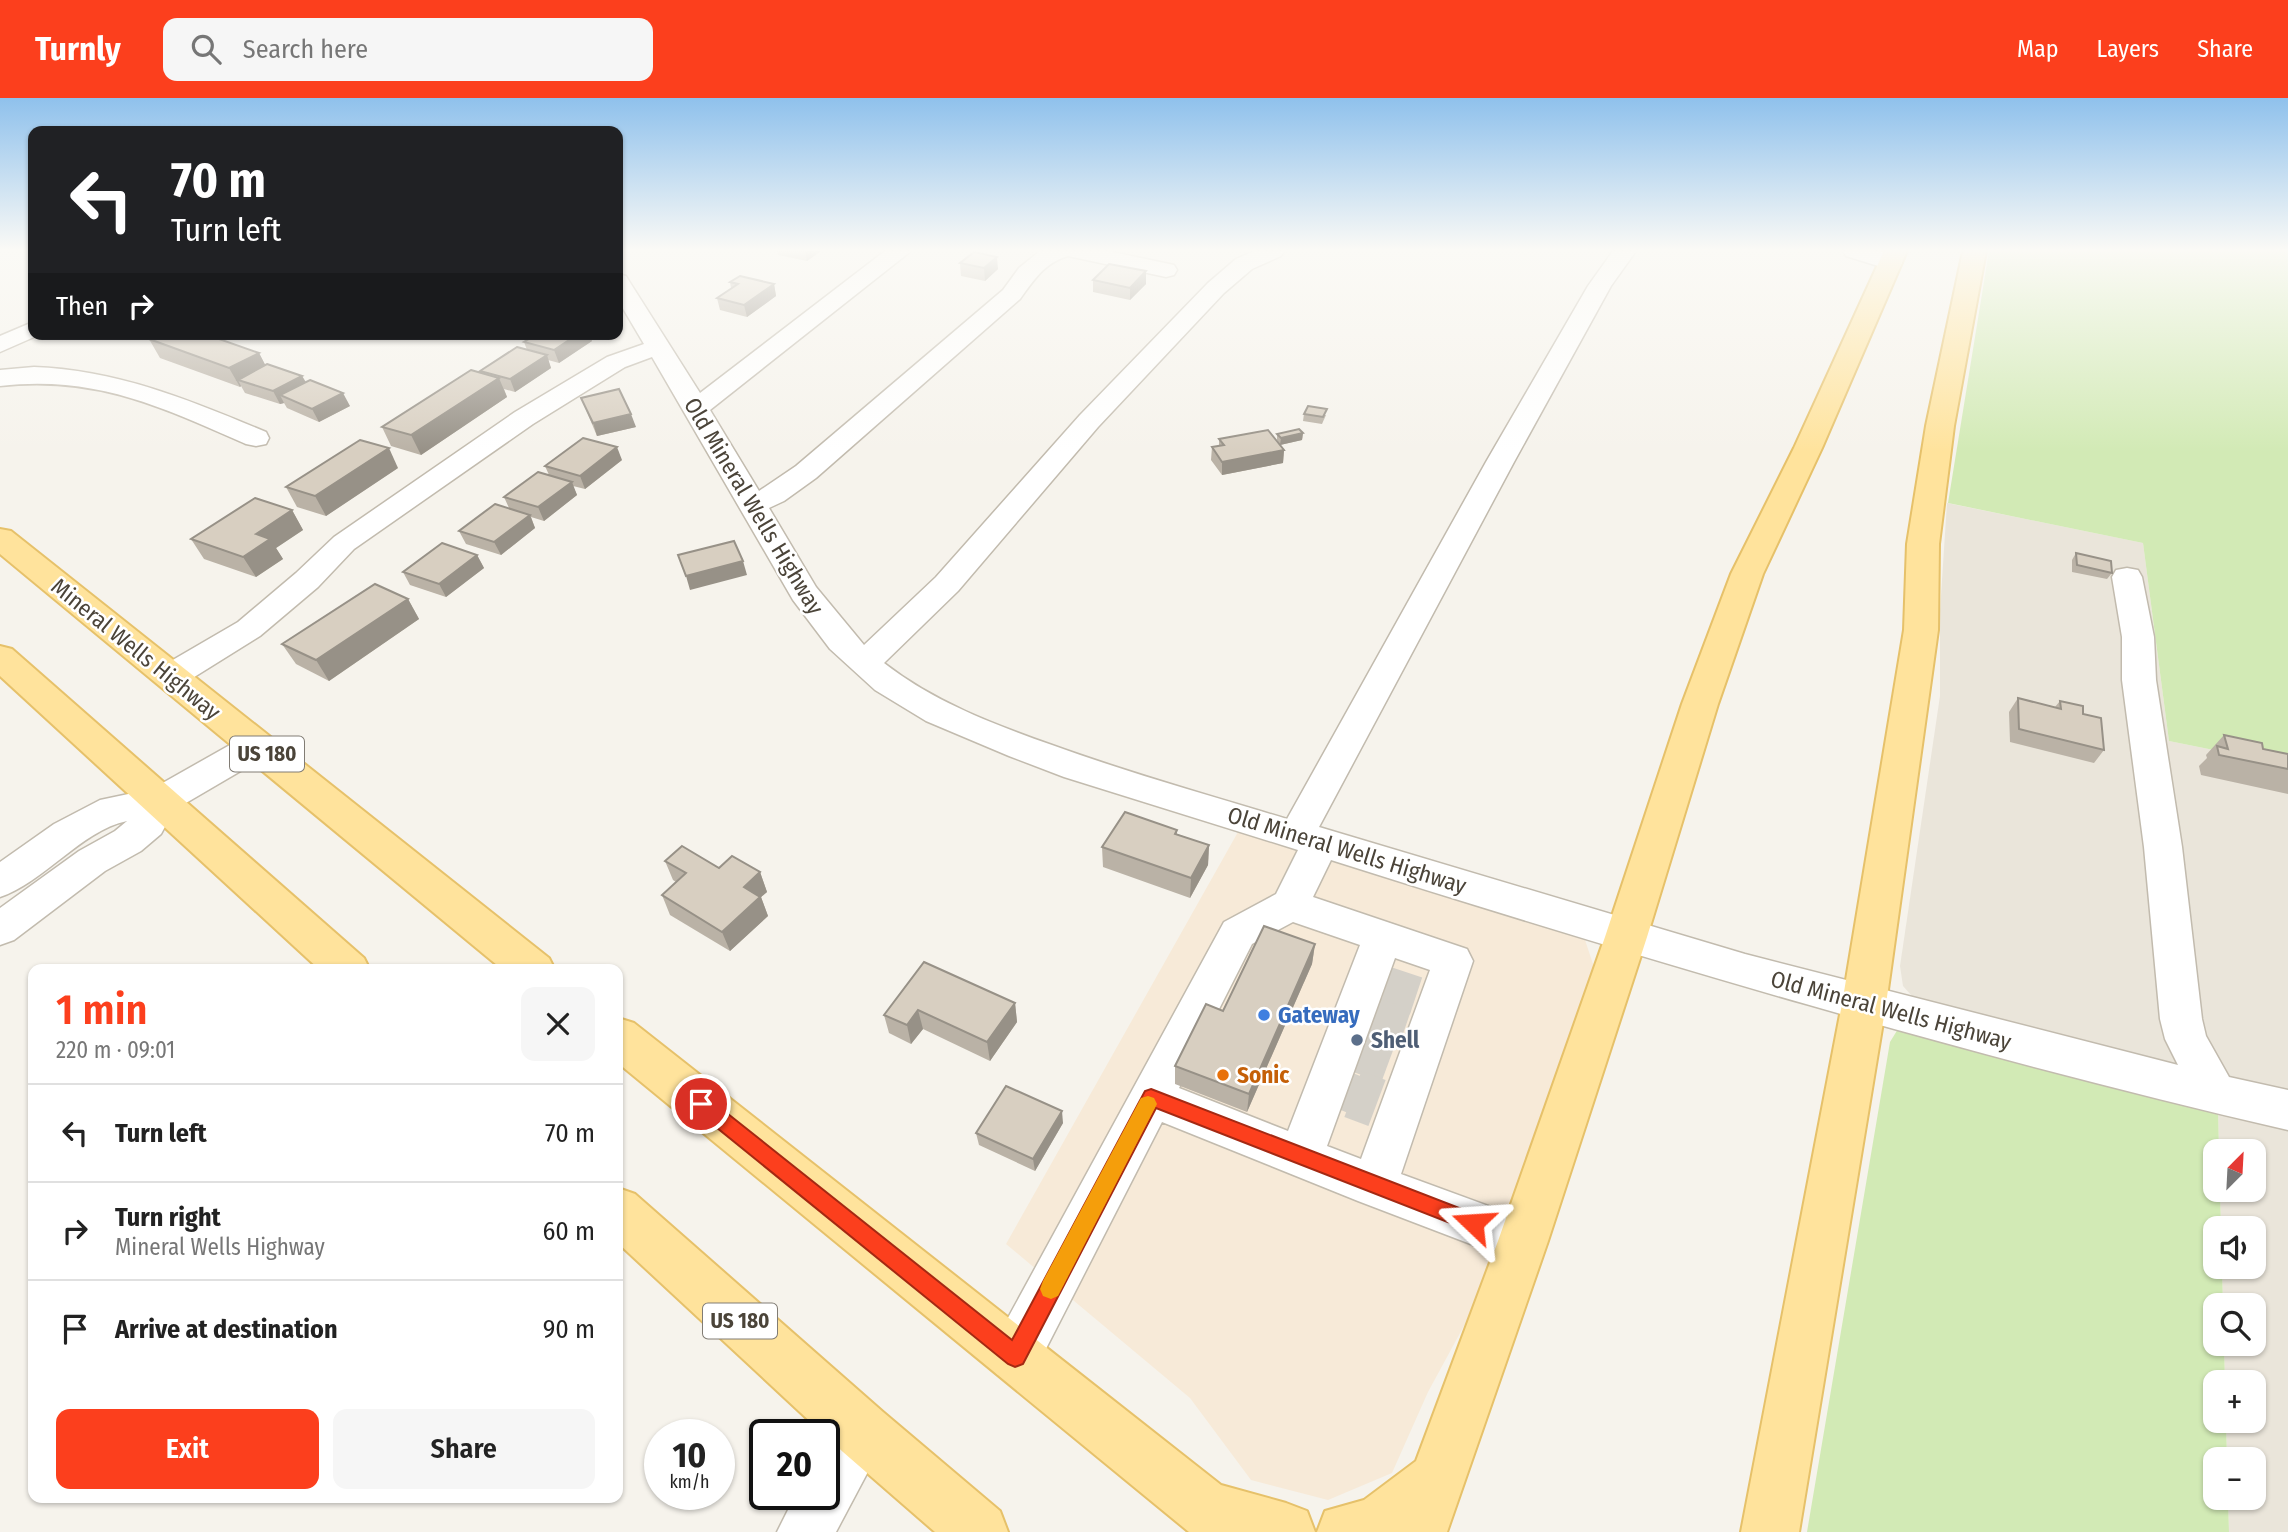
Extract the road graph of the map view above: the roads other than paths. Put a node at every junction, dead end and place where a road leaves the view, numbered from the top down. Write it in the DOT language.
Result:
graph roads {
  1 [pos="640,318"];
  2 [pos="813,318"];
  3 [pos="984,318"];
  4 [pos="1187,318"];
  5 [pos="1582,318"];
  6 [pos="1867,318"];
  7 [pos="1962,318"];
  8 [pos="28,331"];
  9 [pos="0,345"];
  10 [pos="658,347"];
  11 [pos="0,378"];
  12 [pos="695,409"];
  13 [pos="256,438"];
  14 [pos="752,505"];
  15 [pos="0,538"];
  16 [pos="2127,577"];
  17 [pos="0,657"];
  18 [pos="864,664"];
  19 [pos="171,676"];
  20 [pos="256,746"];
  21 [pos="162,801"];
  22 [pos="1309,838"];
  23 [pos="0,882"];
  24 [pos="1290,905"];
  25 [pos="0,929"];
  26 [pos="1382,937"];
  27 [pos="1626,937"];
  28 [pos="342,964"];
  29 [pos="527,964"];
  30 [pos="1864,1004"];
  31 [pos="623,1041"];
  32 [pos="1382,1043"];
  33 [pos="2215,1093"];
  34 [pos="1151,1097"];
  35 [pos="2288,1110"];
  36 [pos="1301,1156"];
  37 [pos="1374,1186"];
  38 [pos="623,1216"];
  39 [pos="1523,1241"];
  40 [pos="1015,1356"];
  41 [pos="863,1432"];
  42 [pos="1441,1506"];
  43 [pos="1220,1521"];
  44 [pos="805,1532"];
  45 [pos="979,1532"];
  46 [pos="1286,1532"];
  47 [pos="1346,1532"];
  48 [pos="1418,1532"];
  49 [pos="1770,1532"];
  1 -- 10 [label="street, Old Mineral Wells Highway"];
  2 -- 12 [label="street"];
  3 -- 14 [label="street"];
  4 -- 18 [label="street"];
  5 -- 22 [label="street"];
  6 -- 27 [label="main road"];
  7 -- 30 [label="main road"];
  8 -- 9 [label="street"];
  10 -- 12 [label="street, Old Mineral Wells Highway"];
  10 -- 19 [label="street"];
  11 -- 13 [label="street"];
  12 -- 14 [label="street, Old Mineral Wells Highway"];
  14 -- 18 [label="street, Old Mineral Wells Highway"];
  15 -- 19 [label="main road, Mineral Wells Highway / US 180"];
  16 -- 33 [label="street"];
  17 -- 21 [label="main road"];
  18 -- 22 [label="street, Old Mineral Wells Highway"];
  19 -- 20 [label="main road, Mineral Wells Highway / US 180"];
  20 -- 21 [label="street"];
  20 -- 29 [label="main road, Mineral Wells Highway / US 180"];
  21 -- 23 [label="street"];
  21 -- 25 [label="street"];
  21 -- 28 [label="main road"];
  22 -- 24 [label="street"];
  22 -- 27 [label="street, Old Mineral Wells Highway"];
  24 -- 26 [label="street"];
  24 -- 34 [label="street"];
  26 -- 32 [label="street"];
  26 -- 32 [label="street"];
  27 -- 30 [label="street, Old Mineral Wells Highway"];
  27 -- 39 [label="main road"];
  30 -- 33 [label="street, Old Mineral Wells Highway"];
  30 -- 49 [label="main road"];
  31 -- 40 [label="main road"];
  32 -- 36 [label="street"];
  32 -- 37 [label="street"];
  33 -- 35 [label="street, Old Mineral Wells Highway"];
  34 -- 36 [label="street"];
  34 -- 40 [label="street"];
  36 -- 37 [label="street"];
  37 -- 39 [label="street"];
  38 -- 41 [label="main road, US 180"];
  39 -- 42 [label="main road"];
  40 -- 43 [label="main road"];
  41 -- 44 [label="street"];
  41 -- 45 [label="main road, US 180"];
  42 -- 47 [label="main road"];
  42 -- 48 [label="main road"];
  43 -- 46 [label="main road"];
}
